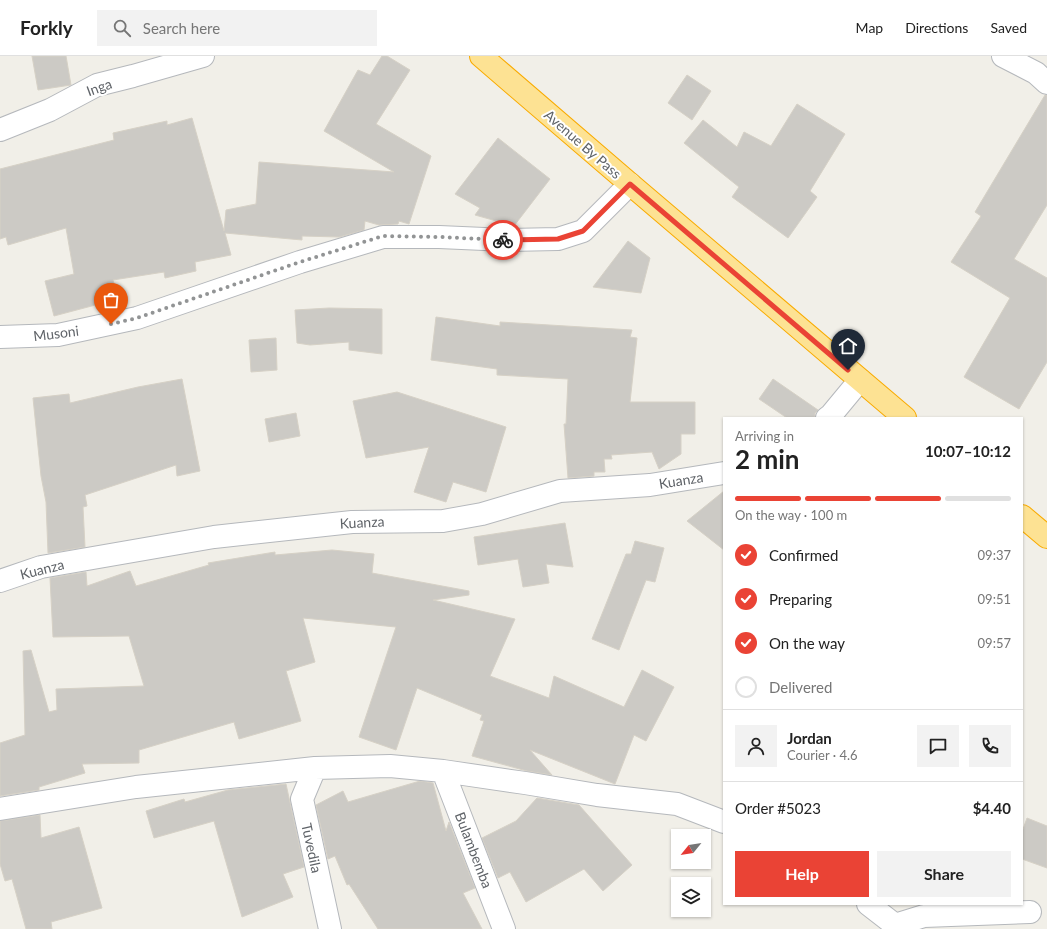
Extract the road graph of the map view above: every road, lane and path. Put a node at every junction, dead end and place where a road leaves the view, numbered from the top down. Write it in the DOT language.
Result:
graph roads {
  1 [pos="203,56"];
  2 [pos="481,56"];
  3 [pos="1003,56"];
  4 [pos="1047,83"];
  5 [pos="0,130"];
  6 [pos="630,184"];
  7 [pos="0,337"];
  8 [pos="860,380"];
  9 [pos="828,417"];
  10 [pos="904,417"];
  11 [pos="723,473"];
  12 [pos="1023,517"];
  13 [pos="1047,537"];
  14 [pos="0,581"];
  15 [pos="315,768"];
  16 [pos="443,771"];
  17 [pos="0,809"];
  18 [pos="723,822"];
  19 [pos="869,905"];
  20 [pos="1030,912"];
  21 [pos="896,927"];
  22 [pos="330,929"];
  23 [pos="504,929"];
  1 -- 5 [label="street, Inga"];
  2 -- 6 [label="highway, Avenue By Pass"];
  3 -- 4 [label="street"];
  6 -- 7 [label="street, Musoni"];
  6 -- 8 [label="highway, Avenue By Pass"];
  8 -- 9 [label="street"];
  8 -- 10 [label="highway, Avenue By Pass"];
  11 -- 14 [label="street, Kuanza"];
  12 -- 13 [label="highway"];
  15 -- 16 [label="street"];
  15 -- 17 [label="street"];
  15 -- 22 [label="street, Tuvedila"];
  16 -- 18 [label="street"];
  16 -- 23 [label="street, Bulambemba"];
  19 -- 21 [label="street"];
  20 -- 21 [label="street"];
}
